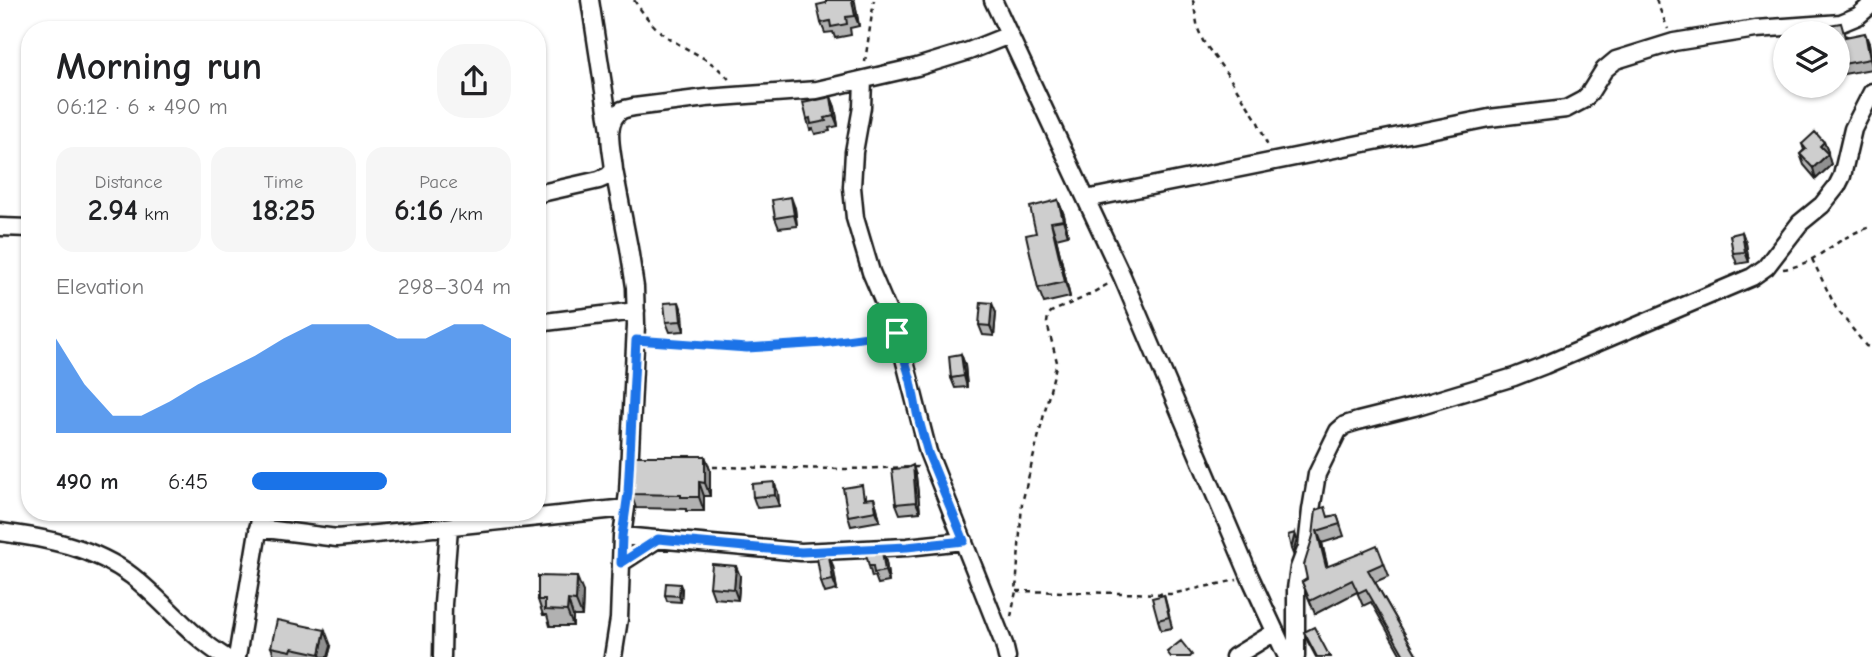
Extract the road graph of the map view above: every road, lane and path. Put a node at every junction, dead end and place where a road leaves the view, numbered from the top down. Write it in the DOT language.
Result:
graph roads {
  1 [pos="590,0"];
  2 [pos="634,0"];
  3 [pos="874,0"];
  4 [pos="993,0"];
  5 [pos="1193,0"];
  6 [pos="1656,0"];
  7 [pos="1872,4"];
  8 [pos="1009,35"];
  9 [pos="1674,42"];
  10 [pos="863,80"];
  11 [pos="1872,92"];
  12 [pos="739,95"];
  13 [pos="610,130"];
  14 [pos="1274,162"];
  15 [pos="614,170"];
  16 [pos="546,192"];
  17 [pos="1086,199"];
  18 [pos="0,227"];
  19 [pos="1872,227"];
  20 [pos="21,228"];
  21 [pos="1812,259"];
  22 [pos="1766,267"];
  23 [pos="1122,276"];
  24 [pos="636,311"];
  25 [pos="546,322"];
  26 [pos="897,333"];
  27 [pos="636,340"];
  28 [pos="1872,348"];
  29 [pos="713,467"];
  30 [pos="933,467"];
  31 [pos="626,508"];
  32 [pos="546,517"];
  33 [pos="259,521"];
  34 [pos="511,521"];
  35 [pos="449,528"];
  36 [pos="0,532"];
  37 [pos="622,536"];
  38 [pos="658,539"];
  39 [pos="964,541"];
  40 [pos="621,563"];
  41 [pos="1250,577"];
  42 [pos="1016,591"];
  43 [pos="1010,618"];
  44 [pos="1275,632"];
  45 [pos="225,657"];
  46 [pos="237,657"];
  47 [pos="442,657"];
  48 [pos="613,657"];
  49 [pos="1007,657"];
  50 [pos="1234,657"];
  51 [pos="1287,657"];
  52 [pos="1296,657"];
  1 -- 13 [label="street"];
  2 -- 12 [label="path"];
  3 -- 10 [label="path"];
  4 -- 8 [label="street"];
  5 -- 14 [label="path"];
  6 -- 9 [label="path"];
  7 -- 9 [label="street"];
  8 -- 10 [label="street"];
  8 -- 17 [label="street"];
  9 -- 14 [label="street"];
  10 -- 12 [label="street"];
  10 -- 26 [label="street"];
  11 -- 22 [label="street"];
  12 -- 13 [label="street"];
  13 -- 15 [label="street"];
  14 -- 17 [label="street"];
  15 -- 16 [label="street"];
  15 -- 24 [label="street"];
  17 -- 23 [label="street"];
  18 -- 20 [label="street"];
  19 -- 21 [label="path"];
  21 -- 22 [label="path"];
  21 -- 28 [label="path"];
  22 -- 52 [label="street"];
  23 -- 41 [label="street"];
  23 -- 42 [label="path"];
  24 -- 25 [label="street"];
  24 -- 27 [label="street"];
  26 -- 27 [label="path"];
  26 -- 30 [label="street"];
  27 -- 31 [label="street"];
  29 -- 30 [label="path"];
  30 -- 39 [label="street"];
  31 -- 32 [label="street"];
  31 -- 37 [label="street"];
  33 -- 35 [label="street"];
  33 -- 46 [label="street"];
  34 -- 35 [label="street"];
  35 -- 47 [label="street"];
  36 -- 45 [label="street"];
  37 -- 38 [label="street"];
  37 -- 40 [label="street"];
  38 -- 39 [label="street"];
  38 -- 40 [label="street"];
  39 -- 49 [label="street"];
  40 -- 48 [label="street"];
  41 -- 42 [label="path"];
  41 -- 44 [label="street"];
  42 -- 43 [label="path"];
  44 -- 50 [label="street"];
  44 -- 51 [label="street"];
}
